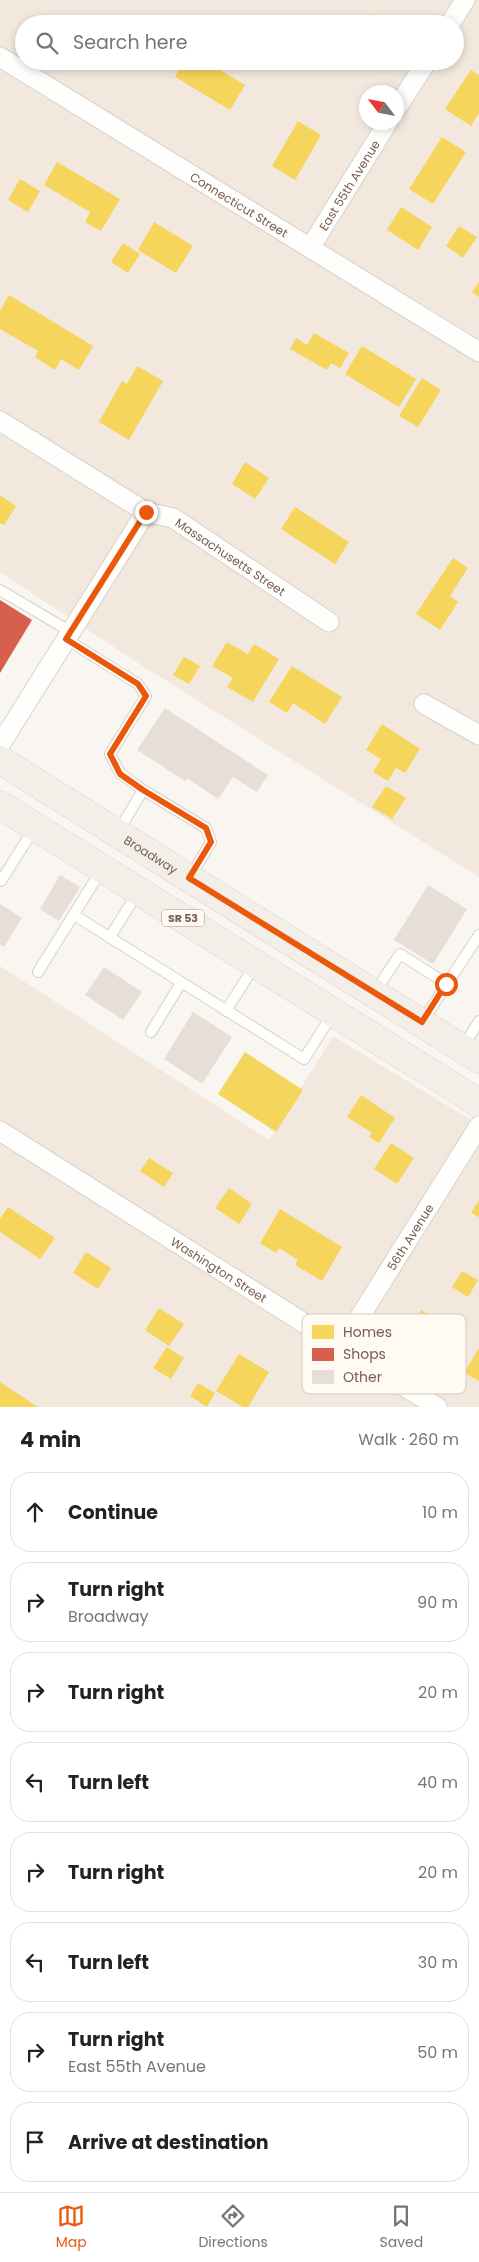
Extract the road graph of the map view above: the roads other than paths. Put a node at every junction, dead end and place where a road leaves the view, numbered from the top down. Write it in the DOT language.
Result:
graph roads {
  1 [pos="465,0"];
  2 [pos="456,15"];
  3 [pos="0,57"];
  4 [pos="15,66"];
  5 [pos="21,70"];
  6 [pos="421,70"];
  7 [pos="404,97"];
  8 [pos="383,130"];
  9 [pos="310,248"];
  10 [pos="479,352"];
  11 [pos="0,421"];
  12 [pos="146,512"];
  13 [pos="0,590"];
  14 [pos="329,622"];
  15 [pos="68,635"];
  16 [pos="424,704"];
  17 [pos="479,735"];
  18 [pos="0,745"];
  19 [pos="0,760"];
  20 [pos="143,790"];
  21 [pos="0,804"];
  22 [pos="35,826"];
  23 [pos="118,833"];
  24 [pos="103,868"];
  25 [pos="189,878"];
  26 [pos="0,880"];
  27 [pos="139,891"];
  28 [pos="74,915"];
  29 [pos="479,935"];
  30 [pos="110,937"];
  31 [pos="256,964"];
  32 [pos="38,972"];
  33 [pos="182,982"];
  34 [pos="446,984"];
  35 [pos="376,992"];
  36 [pos="226,1010"];
  37 [pos="334,1012"];
  38 [pos="479,1021"];
  39 [pos="422,1022"];
  40 [pos="151,1032"];
  41 [pos="471,1053"];
  42 [pos="479,1103"];
  43 [pos="479,1126"];
  44 [pos="0,1131"];
  45 [pos="362,1314"];
  46 [pos="302,1322"];
  47 [pos="416,1394"];
  48 [pos="437,1407"];
  1 -- 2 [label="street"];
  3 -- 4 [label="street, Connecticut Street"];
  5 -- 9 [label="street, Connecticut Street"];
  6 -- 7 [label="street"];
  8 -- 9 [label="street, East 55th Avenue"];
  9 -- 10 [label="street, Connecticut Street"];
  11 -- 12 [label="street, Massachusetts Street"];
  12 -- 14 [label="street, Massachusetts Street"];
  12 -- 15 [label="street"];
  13 -- 15 [label="lane"];
  15 -- 18 [label="street"];
  15 -- 20 [label="lane"];
  16 -- 17 [label="street"];
  19 -- 23 [label="main road, Broadway / SR 53"];
  20 -- 23 [label="lane"];
  20 -- 25 [label="lane"];
  21 -- 22 [label="main road, SR 53"];
  22 -- 24 [label="main road, SR 53"];
  22 -- 26 [label="lane"];
  23 -- 25 [label="main road, Broadway / SR 53"];
  24 -- 27 [label="main road, SR 53"];
  24 -- 28 [label="lane"];
  25 -- 35 [label="main road, Broadway / SR 53"];
  27 -- 30 [label="lane"];
  27 -- 31 [label="main road, SR 53"];
  28 -- 30 [label="lane"];
  28 -- 32 [label="lane"];
  29 -- 34 [label="lane"];
  30 -- 33 [label="lane"];
  31 -- 36 [label="lane"];
  31 -- 37 [label="main road, SR 53"];
  33 -- 36 [label="lane"];
  33 -- 40 [label="lane"];
  34 -- 35 [label="lane"];
  34 -- 39 [label="lane"];
  35 -- 39 [label="main road, Broadway / SR 53"];
  36 -- 37 [label="lane"];
  37 -- 42 [label="main road, SR 53"];
  38 -- 41 [label="lane"];
  39 -- 41 [label="main road, Broadway / SR 53"];
  43 -- 45 [label="street, 56th Avenue"];
  44 -- 46 [label="street, Washington Street"];
  47 -- 48 [label="street, Washington Street"];
}
